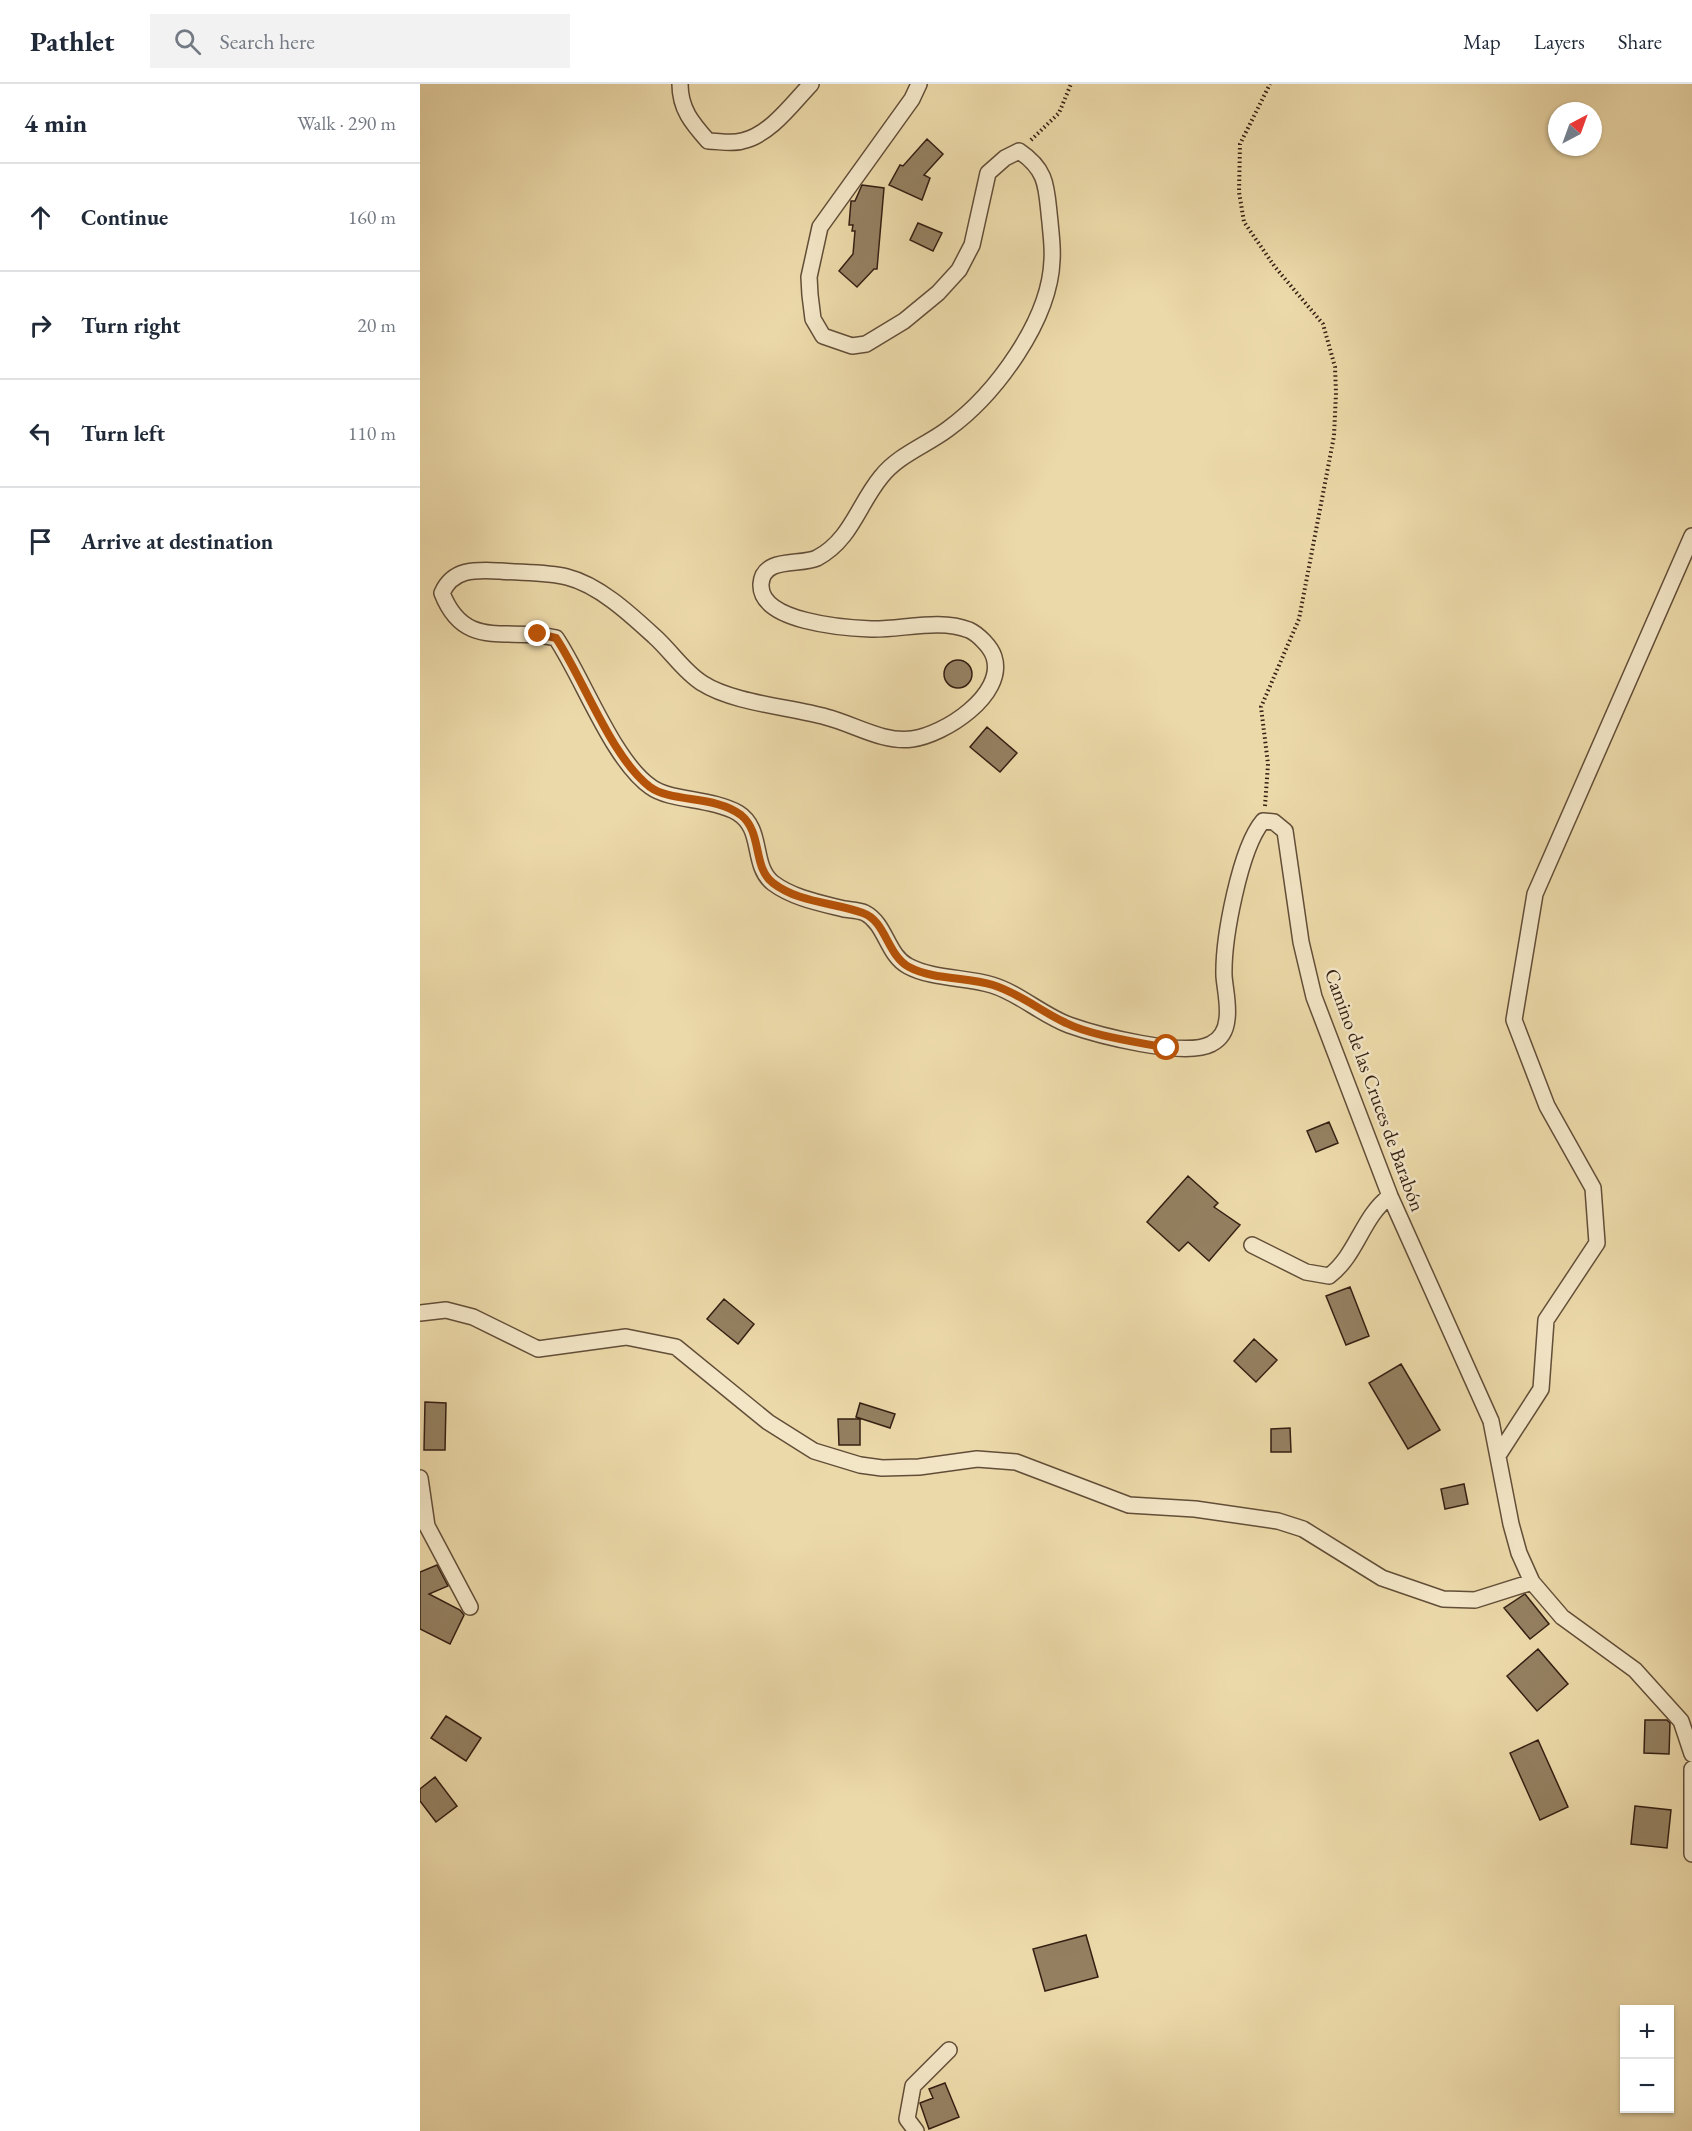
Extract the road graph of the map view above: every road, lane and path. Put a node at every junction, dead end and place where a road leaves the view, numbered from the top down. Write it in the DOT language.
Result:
graph roads {
  1 [pos="680,84"];
  2 [pos="811,84"];
  3 [pos="919,84"];
  4 [pos="1071,84"];
  5 [pos="1270,84"];
  6 [pos="1019,151"];
  7 [pos="1692,536"];
  8 [pos="1263,821"];
  9 [pos="1390,1196"];
  10 [pos="1252,1245"];
  11 [pos="420,1313"];
  12 [pos="1499,1454"];
  13 [pos="420,1478"];
  14 [pos="1532,1582"];
  15 [pos="470,1607"];
  16 [pos="1692,1754"];
  17 [pos="1692,1769"];
  18 [pos="1692,1854"];
  19 [pos="949,2050"];
  20 [pos="916,2131"];
  1 -- 2 [label="street"];
  3 -- 6 [label="street"];
  4 -- 6 [label="path"];
  5 -- 8 [label="path"];
  6 -- 8 [label="street"];
  7 -- 12 [label="street"];
  8 -- 9 [label="street, Camino de las Cruces de Barabón"];
  9 -- 10 [label="street"];
  9 -- 12 [label="street, Camino de las Cruces de Barabón"];
  11 -- 14 [label="street"];
  12 -- 14 [label="street, Camino de las Cruces de Barabón"];
  13 -- 15 [label="street"];
  14 -- 16 [label="street, Camino de las Cruces de Barabón"];
  17 -- 18 [label="street"];
  19 -- 20 [label="street"];
}
